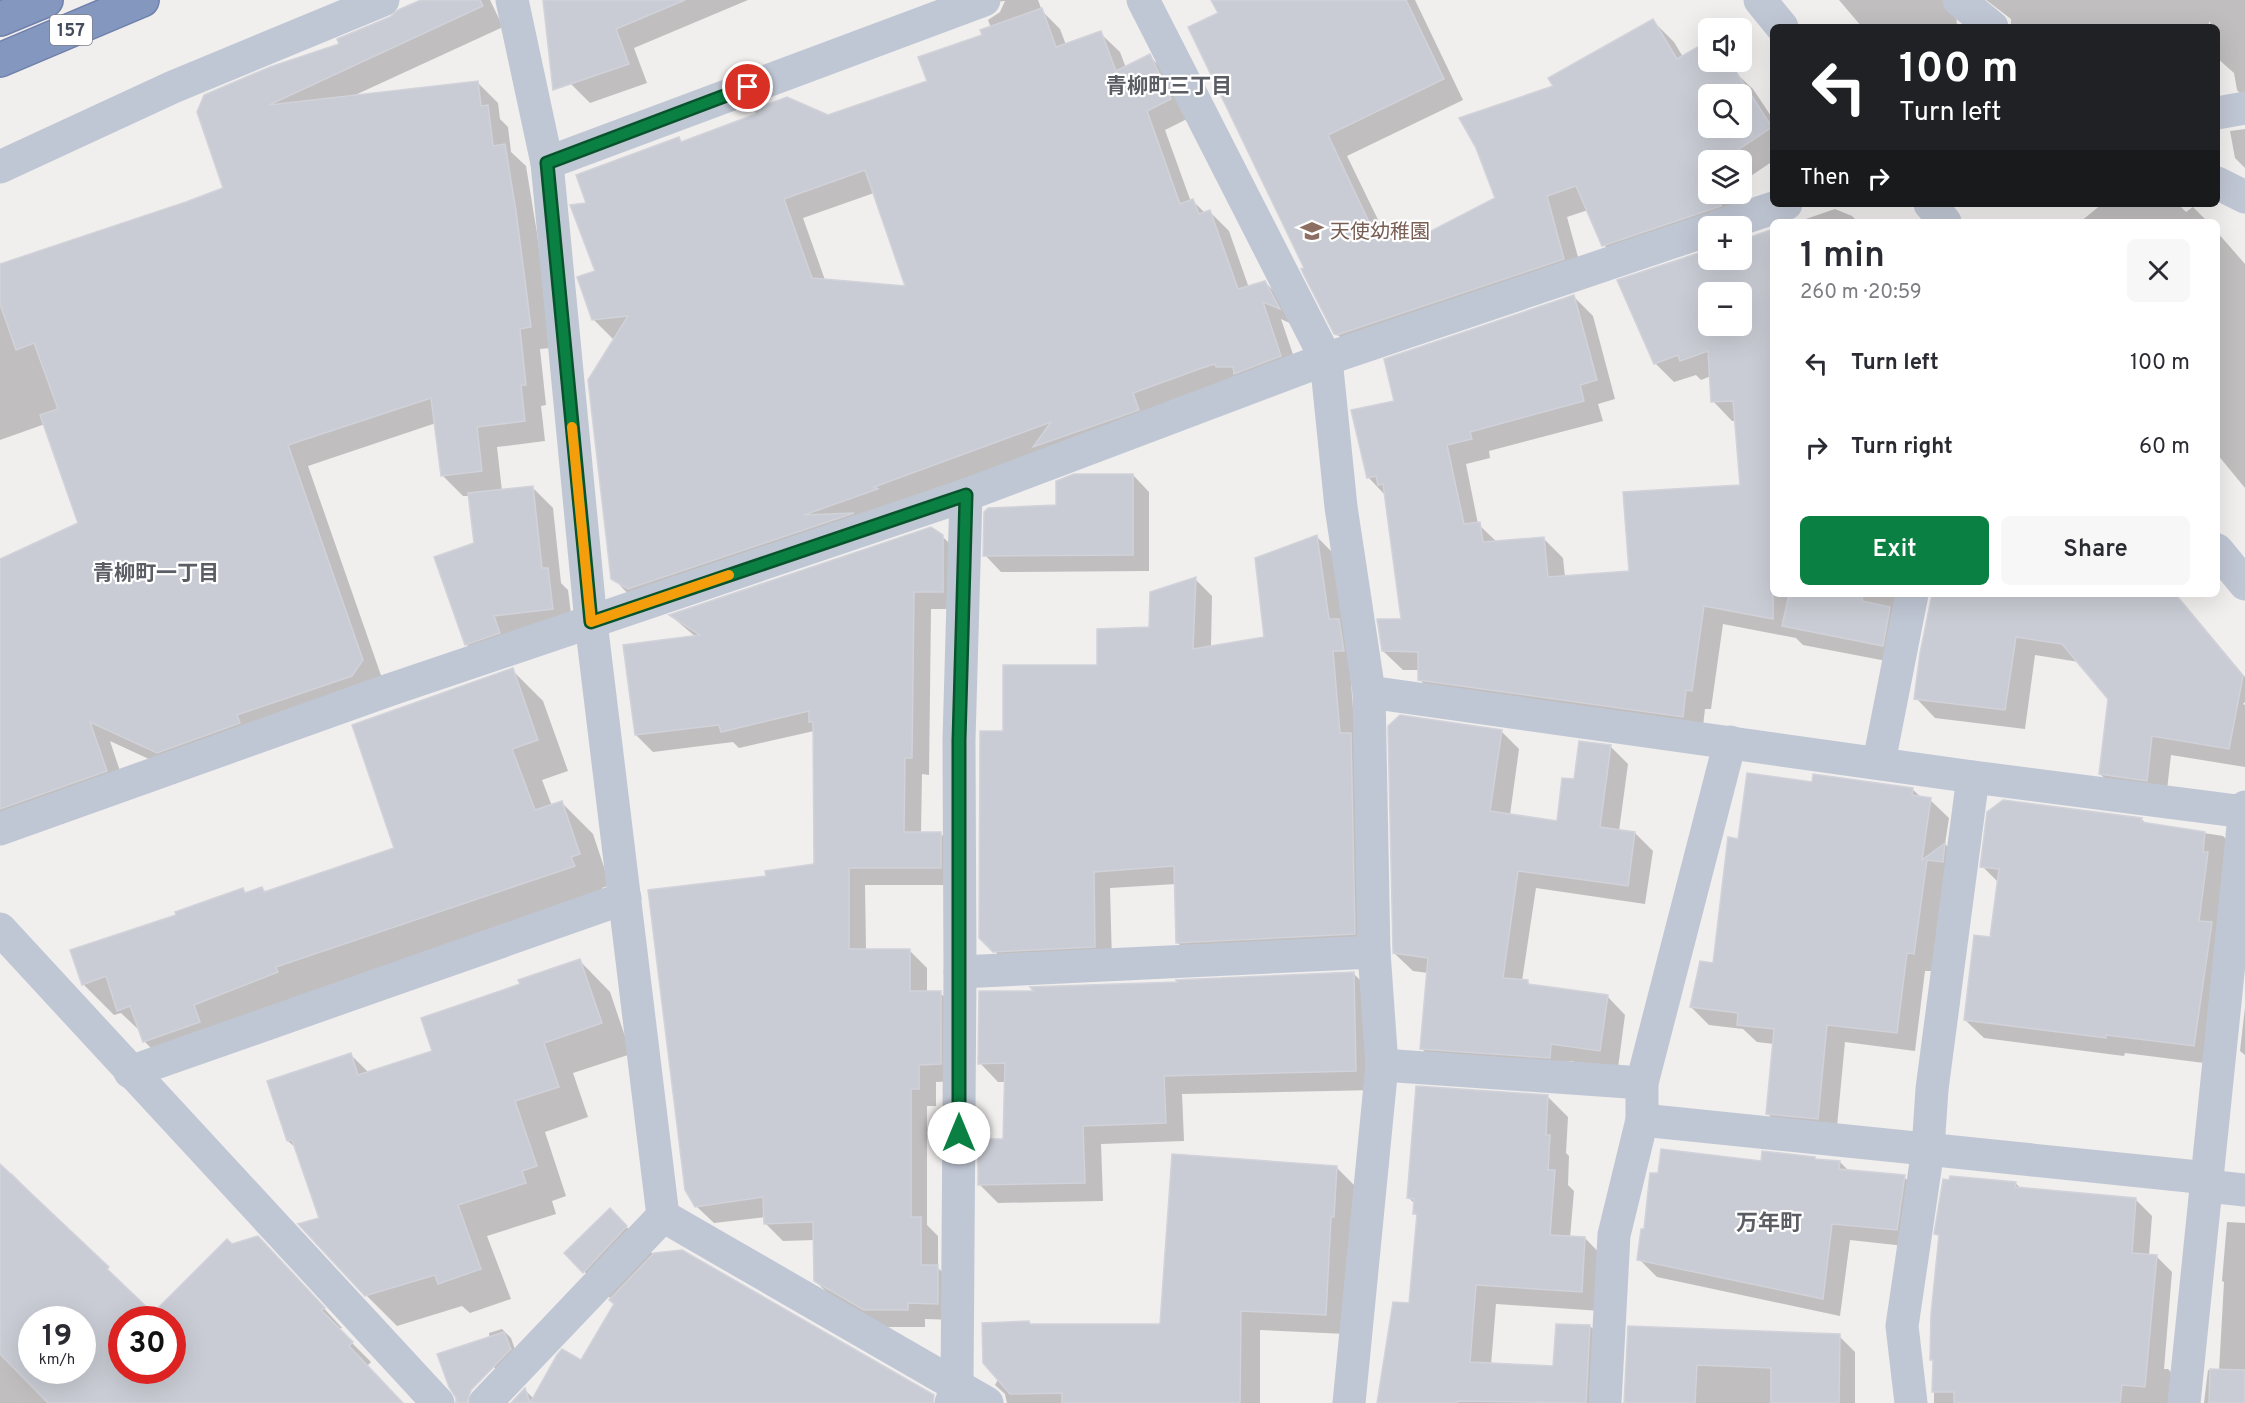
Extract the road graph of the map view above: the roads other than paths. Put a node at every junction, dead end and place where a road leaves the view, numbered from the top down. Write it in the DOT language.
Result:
graph roads {
  1 [pos="46,0"];
  2 [pos="142,0"];
  3 [pos="383,0"];
  4 [pos="512,0"];
  5 [pos="984,0"];
  6 [pos="1143,0"];
  7 [pos="1760,0"];
  8 [pos="1959,0"];
  9 [pos="0,20"];
  10 [pos="1780,24"];
  11 [pos="1988,24"];
  12 [pos="0,60"];
  13 [pos="2245,108"];
  14 [pos="2220,112"];
  15 [pos="547,163"];
  16 [pos="0,167"];
  17 [pos="2220,184"];
  18 [pos="2245,197"];
  19 [pos="1777,207"];
  20 [pos="1932,207"];
  21 [pos="1749,216"];
  22 [pos="1942,219"];
  23 [pos="1698,233"];
  24 [pos="1326,359"];
  25 [pos="966,495"];
  26 [pos="2220,554"];
  27 [pos="2245,584"];
  28 [pos="1911,597"];
  29 [pos="591,622"];
  30 [pos="1369,692"];
  31 [pos="1730,742"];
  32 [pos="1879,762"];
  33 [pos="1973,777"];
  34 [pos="2245,807"];
  35 [pos="2244,812"];
  36 [pos="0,829"];
  37 [pos="626,898"];
  38 [pos="0,929"];
  39 [pos="1374,952"];
  40 [pos="960,972"];
  41 [pos="1382,1065"];
  42 [pos="130,1072"];
  43 [pos="1642,1083"];
  44 [pos="1642,1120"];
  45 [pos="1928,1149"];
  46 [pos="2208,1182"];
  47 [pos="2245,1190"];
  48 [pos="663,1216"];
  49 [pos="954,1394"];
  50 [pos="438,1403"];
  51 [pos="485,1403"];
  52 [pos="987,1403"];
  53 [pos="1349,1403"];
  54 [pos="1605,1403"];
  55 [pos="1911,1403"];
  56 [pos="2184,1403"];
  1 -- 9 [label="highway, 157"];
  2 -- 12 [label="highway, 157"];
  3 -- 16 [label="street"];
  4 -- 15 [label="street"];
  5 -- 15 [label="street"];
  6 -- 24 [label="street"];
  7 -- 10 [label="street"];
  8 -- 11 [label="street"];
  13 -- 14 [label="street"];
  15 -- 29 [label="street"];
  17 -- 18 [label="street"];
  19 -- 21 [label="street"];
  20 -- 22 [label="street"];
  23 -- 24 [label="street"];
  24 -- 25 [label="street"];
  24 -- 30 [label="street"];
  25 -- 29 [label="street"];
  25 -- 40 [label="street"];
  26 -- 27 [label="street"];
  28 -- 32 [label="street"];
  29 -- 36 [label="street"];
  29 -- 37 [label="street"];
  30 -- 31 [label="street"];
  30 -- 39 [label="street"];
  31 -- 32 [label="street"];
  31 -- 43 [label="street"];
  32 -- 33 [label="street"];
  33 -- 35 [label="street"];
  33 -- 45 [label="street"];
  34 -- 35 [label="street"];
  35 -- 46 [label="street"];
  37 -- 42 [label="street"];
  37 -- 48 [label="street"];
  38 -- 42 [label="street"];
  39 -- 40 [label="street"];
  39 -- 41 [label="street"];
  40 -- 49 [label="street"];
  41 -- 43 [label="street"];
  41 -- 53 [label="street"];
  42 -- 50 [label="street"];
  43 -- 44 [label="street"];
  44 -- 45 [label="street"];
  44 -- 54 [label="street"];
  45 -- 46 [label="street"];
  45 -- 55 [label="street"];
  46 -- 47 [label="street"];
  46 -- 56 [label="street"];
  48 -- 49 [label="street"];
  48 -- 51 [label="street"];
  49 -- 52 [label="street"];
}
